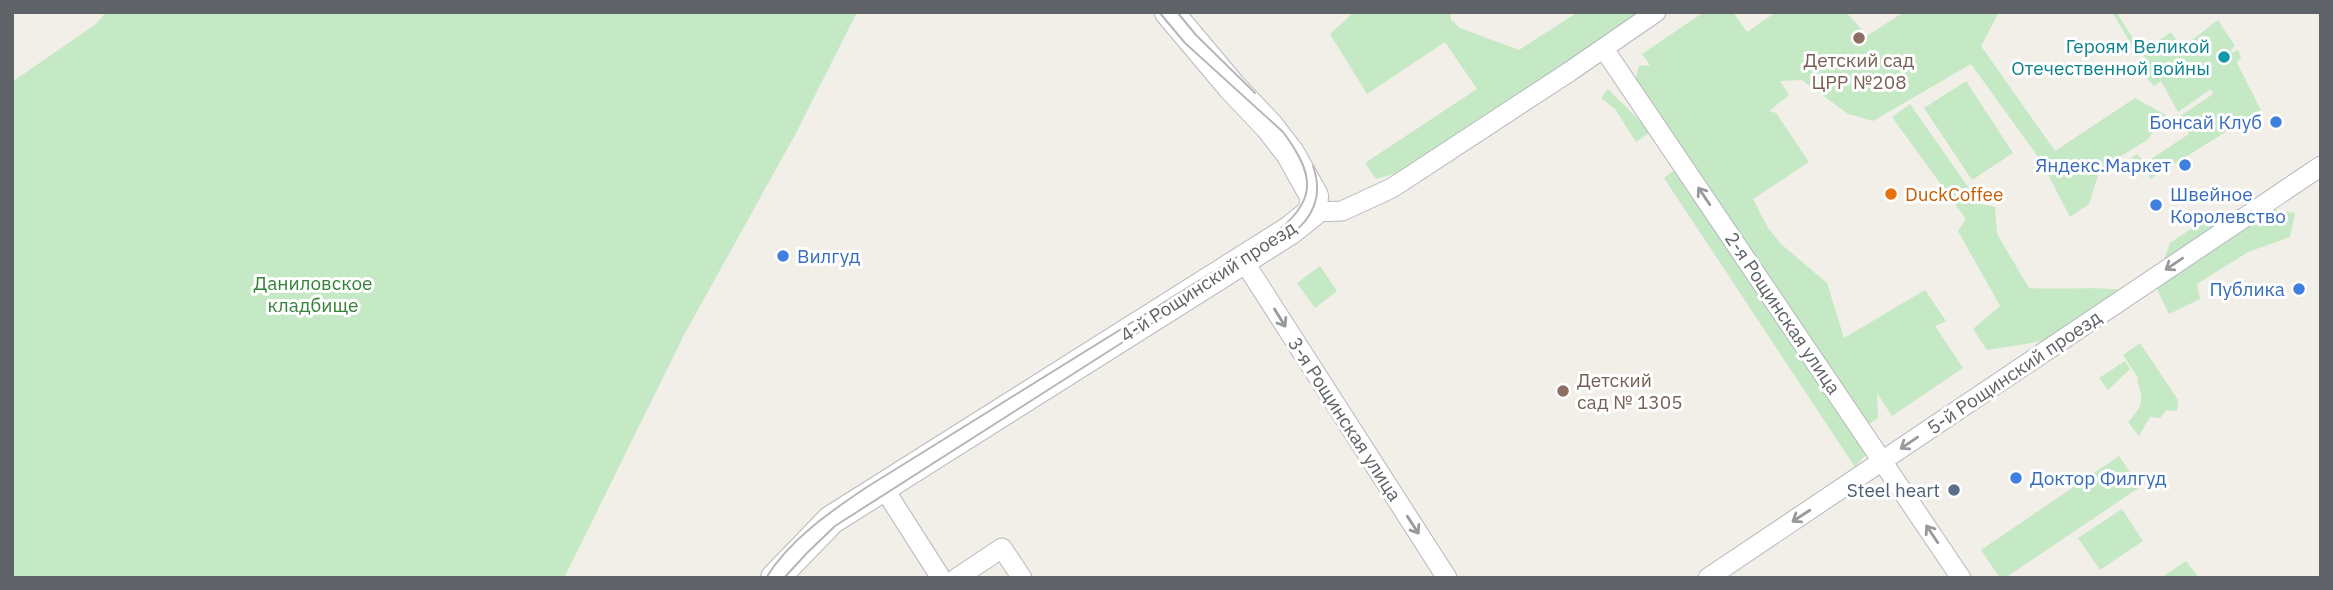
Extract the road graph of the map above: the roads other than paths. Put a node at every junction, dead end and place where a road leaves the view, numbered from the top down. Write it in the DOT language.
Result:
graph roads {
  1 [pos="1168,12"];
  2 [pos="1656,12"];
  3 [pos="1604,49"];
  4 [pos="2321,166"];
  5 [pos="1313,212"];
  6 [pos="1243,260"];
  7 [pos="1884,460"];
  8 [pos="883,487"];
  9 [pos="775,578"];
  10 [pos="941,578"];
  11 [pos="957,578"];
  12 [pos="1022,578"];
  13 [pos="1447,578"];
  14 [pos="1708,578"];
  15 [pos="1961,578"];
  1 -- 5 [label="street"];
  2 -- 3 [label="street, 4-й Рощинский проезд"];
  3 -- 5 [label="street, 4-й Рощинский проезд"];
  7 -- 3 [label="street, 2-я Рощинская улица, one-way"];
  4 -- 7 [label="street, 5-й Рощинский проезд, one-way"];
  5 -- 6 [label="street, 4-й Рощинский проезд"];
  6 -- 8 [label="street, 4-й Рощинский проезд"];
  6 -- 13 [label="street, 3-я Рощинская улица, one-way"];
  7 -- 14 [label="street, 5-й Рощинский проезд, one-way"];
  15 -- 7 [label="street, 2-я Рощинская улица, one-way"];
  8 -- 9 [label="street, 4-й Рощинский проезд"];
  8 -- 10 [label="street"];
  11 -- 12 [label="street"];
}
